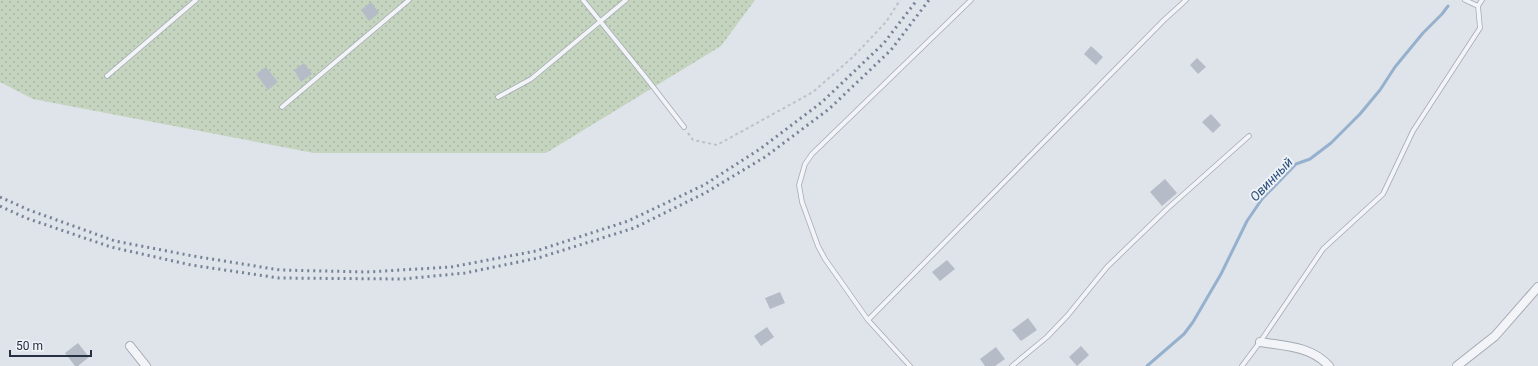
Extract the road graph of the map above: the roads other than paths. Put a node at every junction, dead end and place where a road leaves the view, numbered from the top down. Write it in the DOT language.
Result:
graph roads {
  1 [pos="196,0"];
  2 [pos="409,0"];
  3 [pos="583,0"];
  4 [pos="626,0"];
  5 [pos="971,0"];
  6 [pos="1186,0"];
  7 [pos="1465,0"];
  8 [pos="1482,0"];
  9 [pos="1478,6"];
  10 [pos="601,21"];
  11 [pos="107,76"];
  12 [pos="498,97"];
  13 [pos="282,107"];
  14 [pos="684,127"];
  15 [pos="1249,136"];
  16 [pos="1538,287"];
  17 [pos="868,320"];
  18 [pos="1260,342"];
  19 [pos="130,346"];
  20 [pos="146,366"];
  21 [pos="910,366"];
  22 [pos="1012,366"];
  23 [pos="1242,366"];
  24 [pos="1329,366"];
  25 [pos="1457,366"];
  1 -- 11 [label="lane"];
  2 -- 13 [label="lane"];
  3 -- 10 [label="lane"];
  4 -- 10 [label="lane"];
  5 -- 17 [label="lane"];
  6 -- 17 [label="lane"];
  7 -- 9 [label="lane"];
  8 -- 9 [label="lane"];
  9 -- 18 [label="lane"];
  10 -- 12 [label="lane"];
  10 -- 14 [label="lane"];
  15 -- 22 [label="lane"];
  16 -- 25 [label="street"];
  17 -- 21 [label="lane"];
  18 -- 23 [label="lane"];
  18 -- 24 [label="street"];
  19 -- 20 [label="street"];
}
